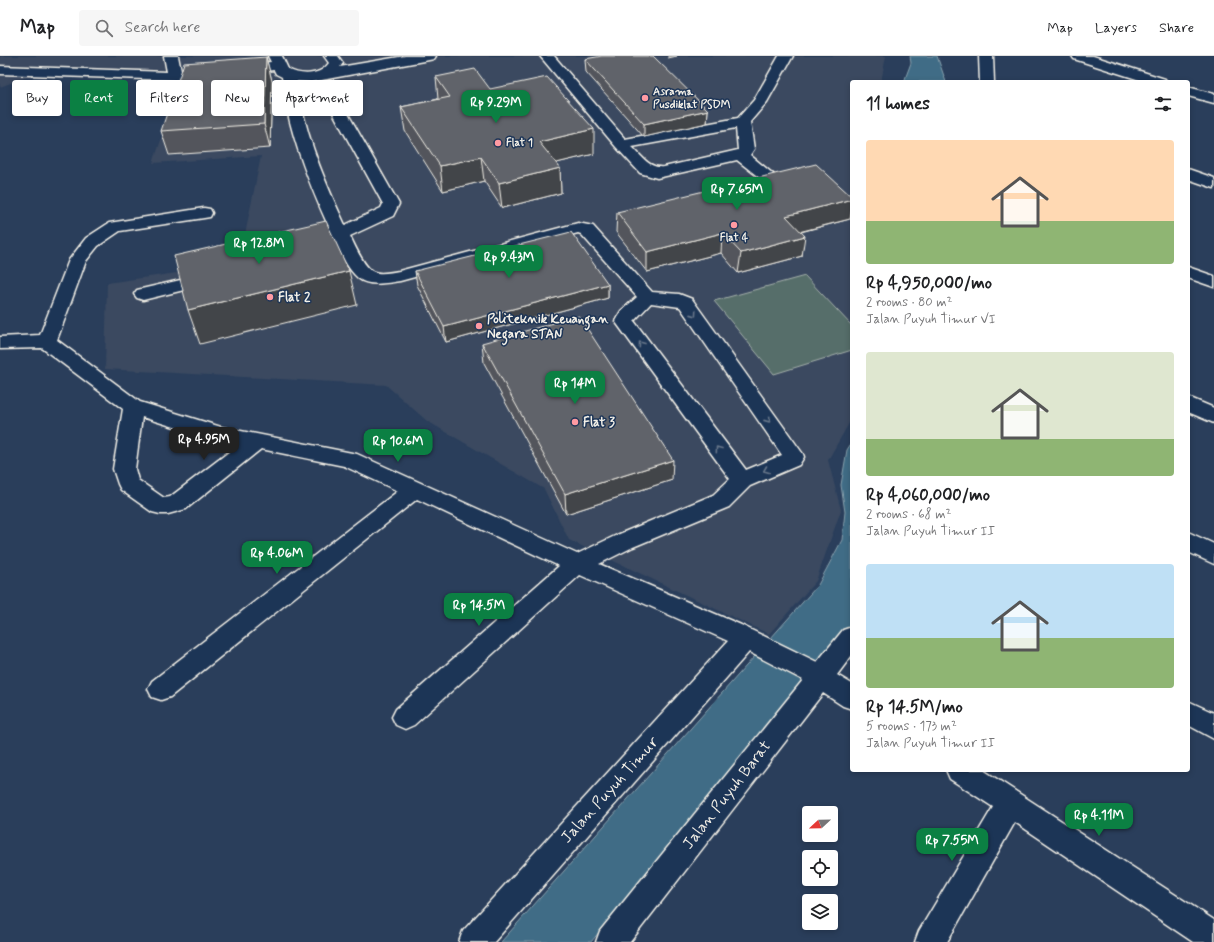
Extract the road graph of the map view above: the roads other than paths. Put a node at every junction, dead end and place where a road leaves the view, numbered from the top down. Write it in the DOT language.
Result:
graph roads {
  1 [pos="171,56"];
  2 [pos="292,56"];
  3 [pos="336,56"];
  4 [pos="429,56"];
  5 [pos="547,56"];
  6 [pos="786,56"];
  7 [pos="986,56"];
  8 [pos="1080,56"];
  9 [pos="281,66"];
  10 [pos="0,70"];
  11 [pos="325,74"];
  12 [pos="175,76"];
  13 [pos="286,80"];
  14 [pos="987,80"];
  15 [pos="1154,80"];
  16 [pos="1190,92"];
  17 [pos="1214,99"];
  18 [pos="296,116"];
  19 [pos="342,116"];
  20 [pos="743,122"];
  21 [pos="621,144"];
  22 [pos="740,155"];
  23 [pos="1190,175"];
  24 [pos="776,183"];
  25 [pos="1214,183"];
  26 [pos="204,214"];
  27 [pos="339,243"];
  28 [pos="1190,273"];
  29 [pos="226,275"];
  30 [pos="1214,282"];
  31 [pos="143,294"];
  32 [pos="647,297"];
  33 [pos="48,342"];
  34 [pos="0,343"];
  35 [pos="1190,405"];
  36 [pos="133,408"];
  37 [pos="1214,416"];
  38 [pos="257,441"];
  39 [pos="742,480"];
  40 [pos="415,490"];
  41 [pos="1190,542"];
  42 [pos="1214,555"];
  43 [pos="577,564"];
  44 [pos="850,639"];
  45 [pos="750,642"];
  46 [pos="817,675"];
  47 [pos="161,689"];
  48 [pos="850,697"];
  49 [pos="1190,713"];
  50 [pos="405,717"];
  51 [pos="1214,727"];
  52 [pos="963,772"];
  53 [pos="1011,803"];
  54 [pos="1214,938"];
  55 [pos="474,942"];
  56 [pos="611,942"];
  57 [pos="930,942"];
  1 -- 12 [label="street"];
  2 -- 9 [label="street"];
  3 -- 11 [label="street"];
  4 -- 11 [label="street"];
  5 -- 21 [label="street"];
  6 -- 20 [label="street"];
  7 -- 14 [label="street"];
  8 -- 15 [label="street"];
  9 -- 11 [label="street"];
  9 -- 12 [label="street"];
  9 -- 13 [label="street"];
  10 -- 12 [label="street"];
  16 -- 17 [label="street"];
  18 -- 27 [label="street"];
  19 -- 27 [label="street"];
  20 -- 21 [label="street"];
  20 -- 22 [label="street"];
  21 -- 22 [label="street"];
  22 -- 24 [label="street"];
  23 -- 25 [label="street"];
  26 -- 33 [label="street"];
  27 -- 32 [label="street"];
  28 -- 30 [label="street"];
  29 -- 31 [label="street"];
  39 -- 32 [label="street, one-way"];
  32 -- 39 [label="street, one-way"];
  33 -- 34 [label="street"];
  33 -- 36 [label="street"];
  35 -- 37 [label="street"];
  36 -- 38 [label="street"];
  36 -- 38 [label="street"];
  38 -- 40 [label="street"];
  39 -- 43 [label="street"];
  40 -- 43 [label="street"];
  40 -- 47 [label="street"];
  41 -- 42 [label="street"];
  43 -- 45 [label="street"];
  43 -- 50 [label="street"];
  44 -- 46 [label="street, Jalan Puyuh Barat"];
  45 -- 46 [label="street"];
  45 -- 55 [label="street, Jalan Puyuh Timur"];
  46 -- 48 [label="street"];
  46 -- 56 [label="street, Jalan Puyuh Barat"];
  49 -- 51 [label="street"];
  52 -- 53 [label="street"];
  53 -- 54 [label="street"];
  53 -- 57 [label="street"];
}
